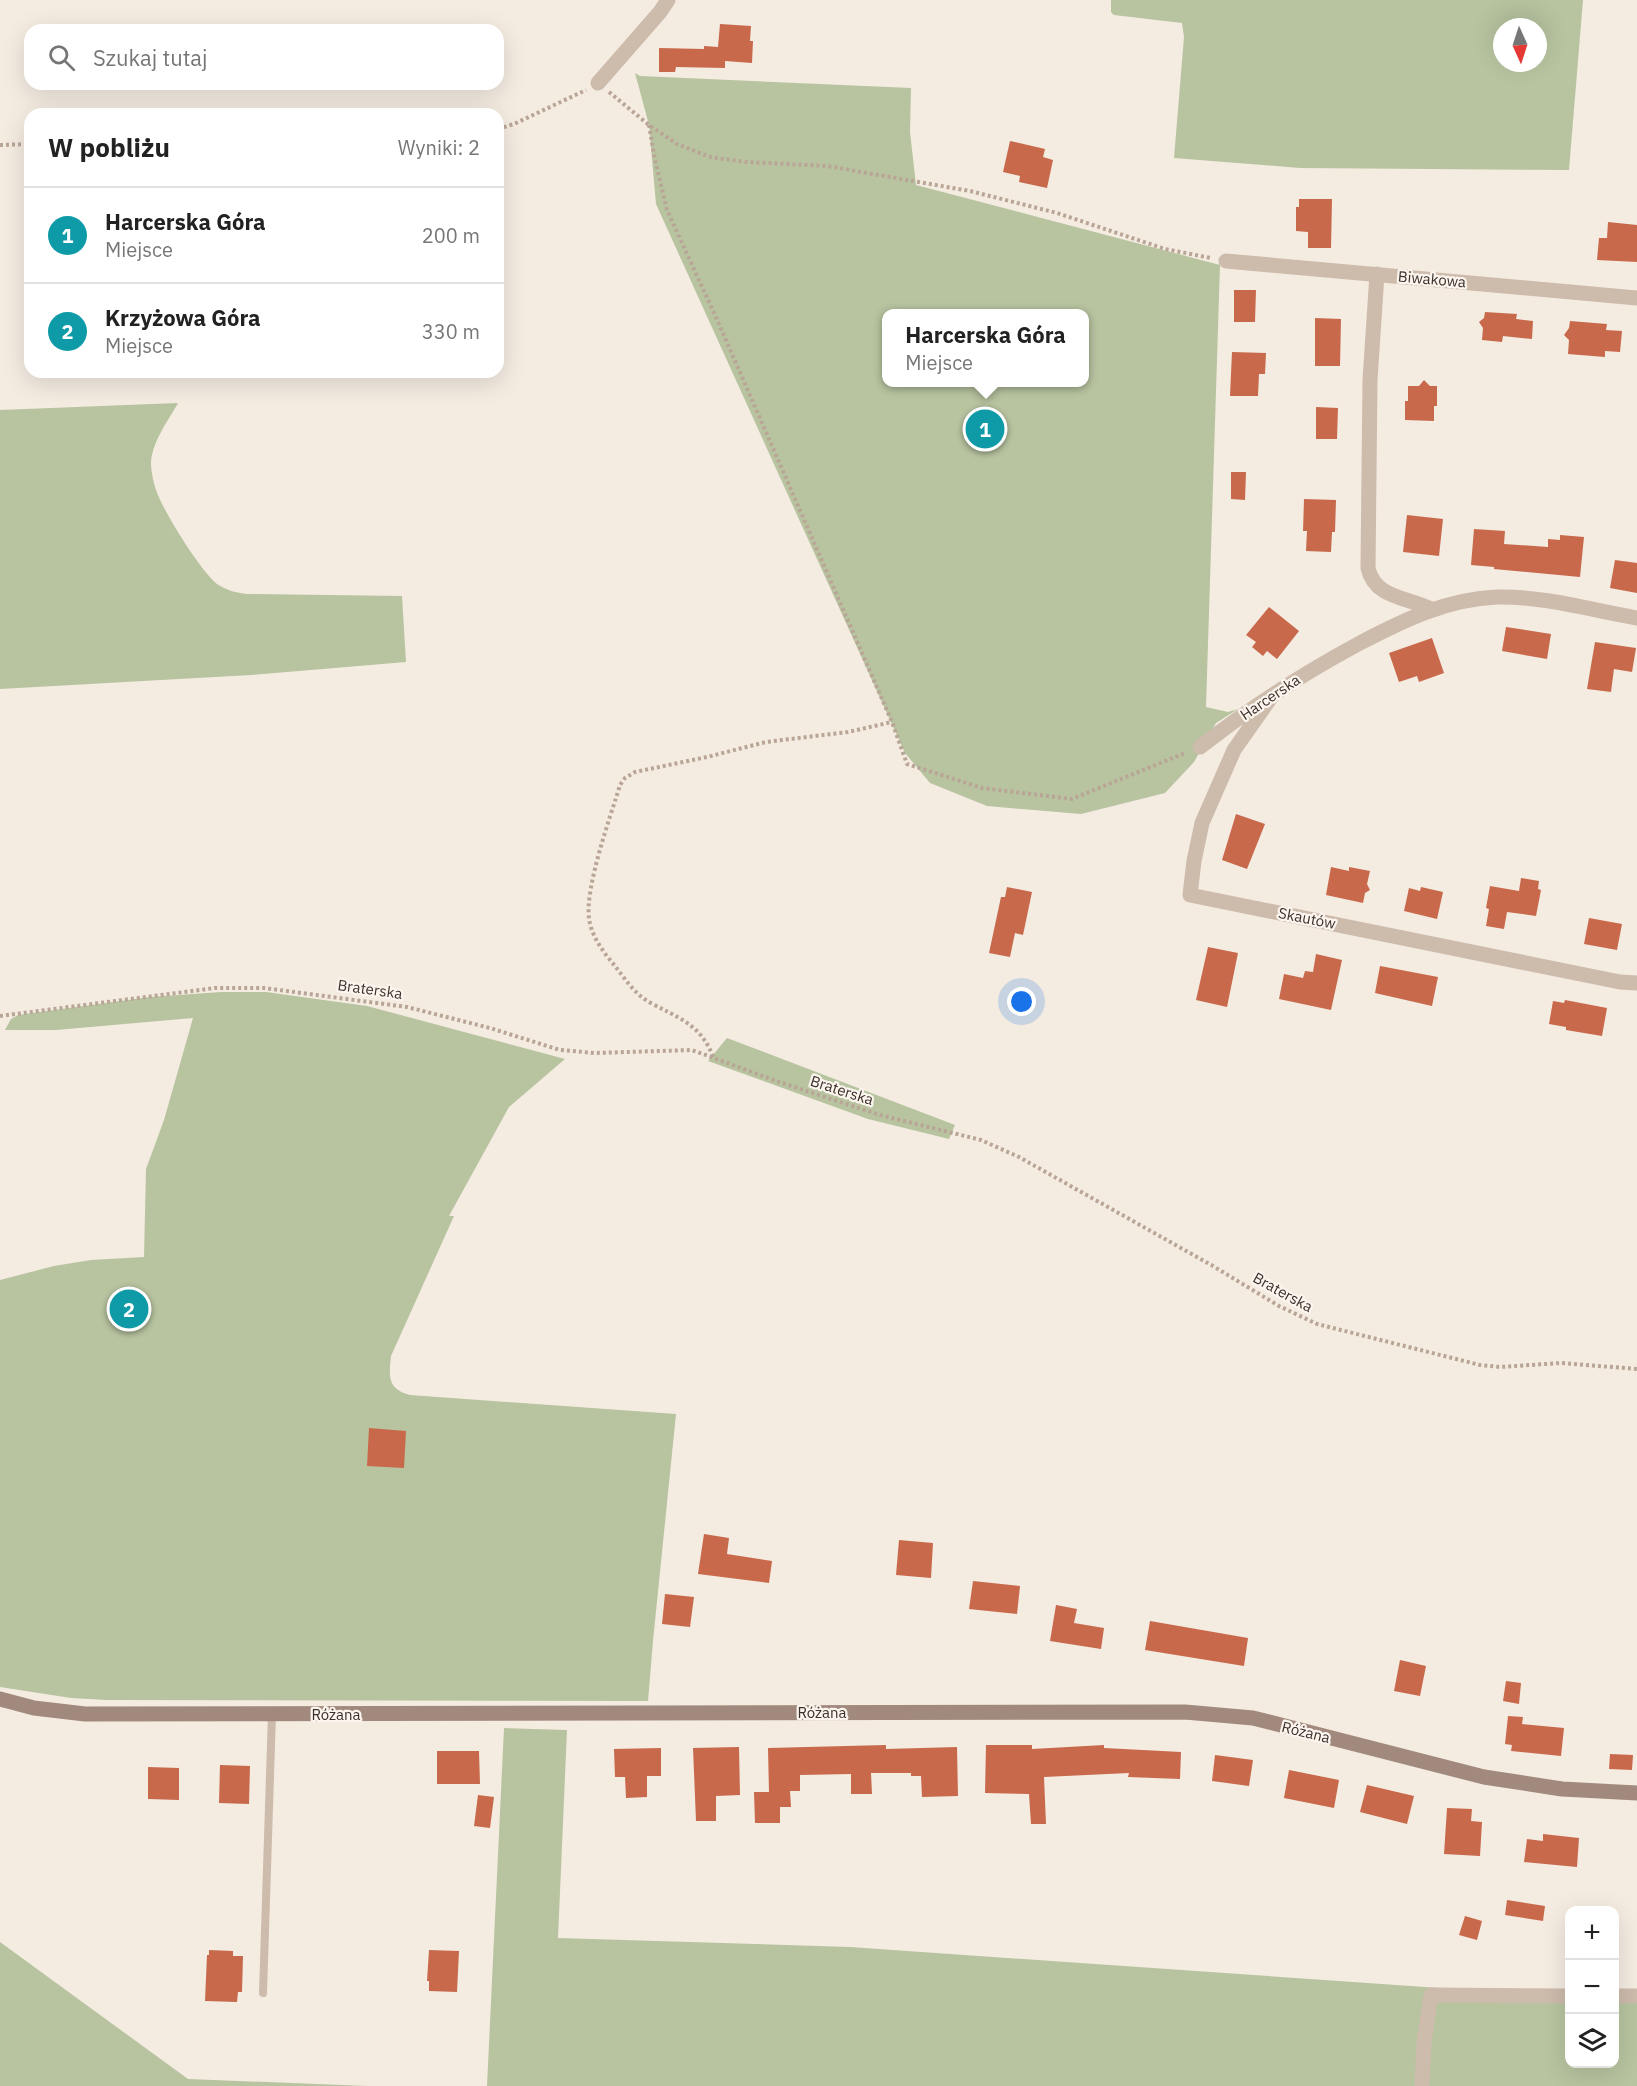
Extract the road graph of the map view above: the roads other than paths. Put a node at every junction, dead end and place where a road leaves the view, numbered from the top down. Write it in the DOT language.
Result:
graph roads {
  1 [pos="668,0"];
  2 [pos="598,82"];
  3 [pos="1226,261"];
  4 [pos="1377,274"];
  5 [pos="1637,298"];
  6 [pos="1431,609"];
  7 [pos="1637,618"];
  8 [pos="1272,696"];
  9 [pos="1200,747"];
  10 [pos="1637,983"];
  11 [pos="0,1699"];
  12 [pos="272,1714"];
  13 [pos="1637,1793"];
  14 [pos="263,1993"];
  15 [pos="1565,1996"];
  16 [pos="1619,1996"];
  17 [pos="1637,1996"];
  18 [pos="1422,2086"];
  1 -- 2 [label="street"];
  3 -- 4 [label="street, Biwakowa"];
  4 -- 5 [label="street, Biwakowa"];
  4 -- 6 [label="street"];
  6 -- 7 [label="street, Harcerska"];
  6 -- 8 [label="street, Harcerska"];
  8 -- 9 [label="street, Harcerska"];
  8 -- 10 [label="street, Skautów"];
  11 -- 12 [label="street, Różana"];
  12 -- 13 [label="street, Różana"];
  12 -- 14 [label="lane"];
  15 -- 18 [label="street"];
  16 -- 17 [label="street"];
}
